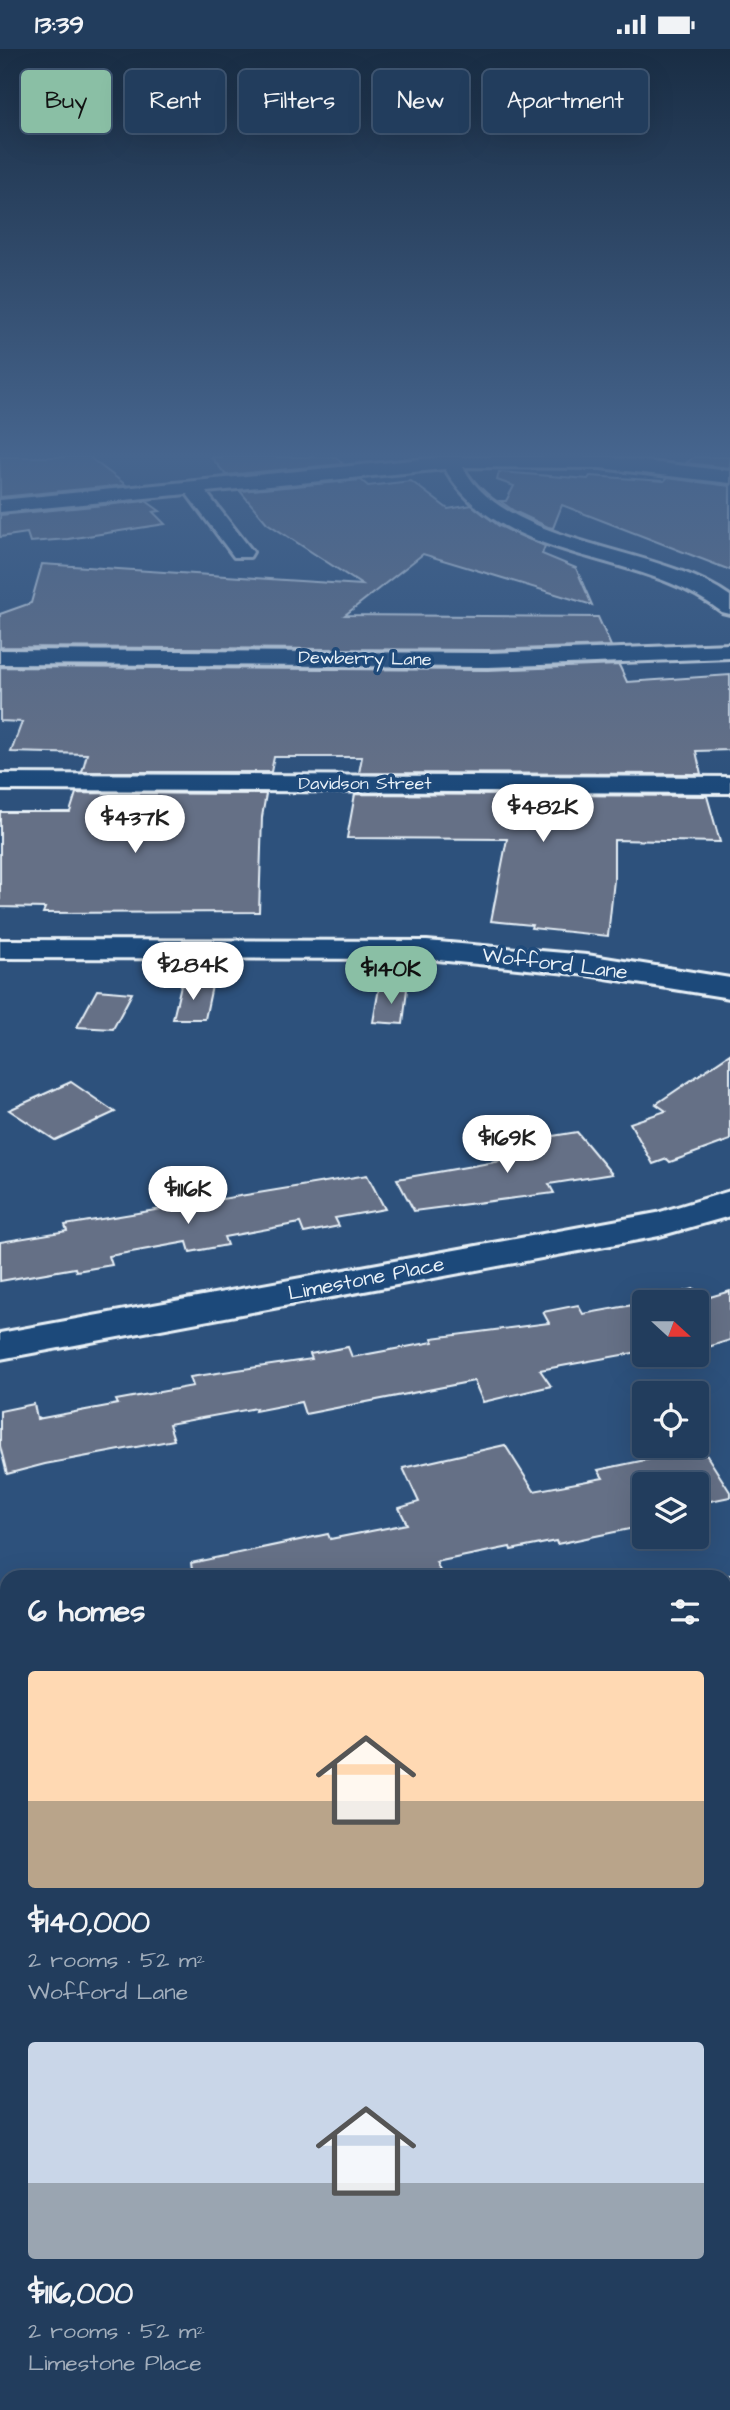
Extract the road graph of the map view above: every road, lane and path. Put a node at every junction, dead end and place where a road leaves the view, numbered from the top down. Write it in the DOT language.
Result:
graph roads {
  1 [pos="647,567"];
  2 [pos="730,607"];
  3 [pos="730,651"];
  4 [pos="0,657"];
  5 [pos="0,782"];
  6 [pos="730,785"];
  7 [pos="1,952"];
  8 [pos="730,988"];
  9 [pos="730,1202"];
  10 [pos="0,1346"];
  1 -- 2 [label="street"];
  3 -- 4 [label="street, Dewberry Lane"];
  5 -- 6 [label="street, Davidson Street"];
  7 -- 8 [label="street, Wofford Lane"];
  9 -- 10 [label="street, Limestone Place"];
}
